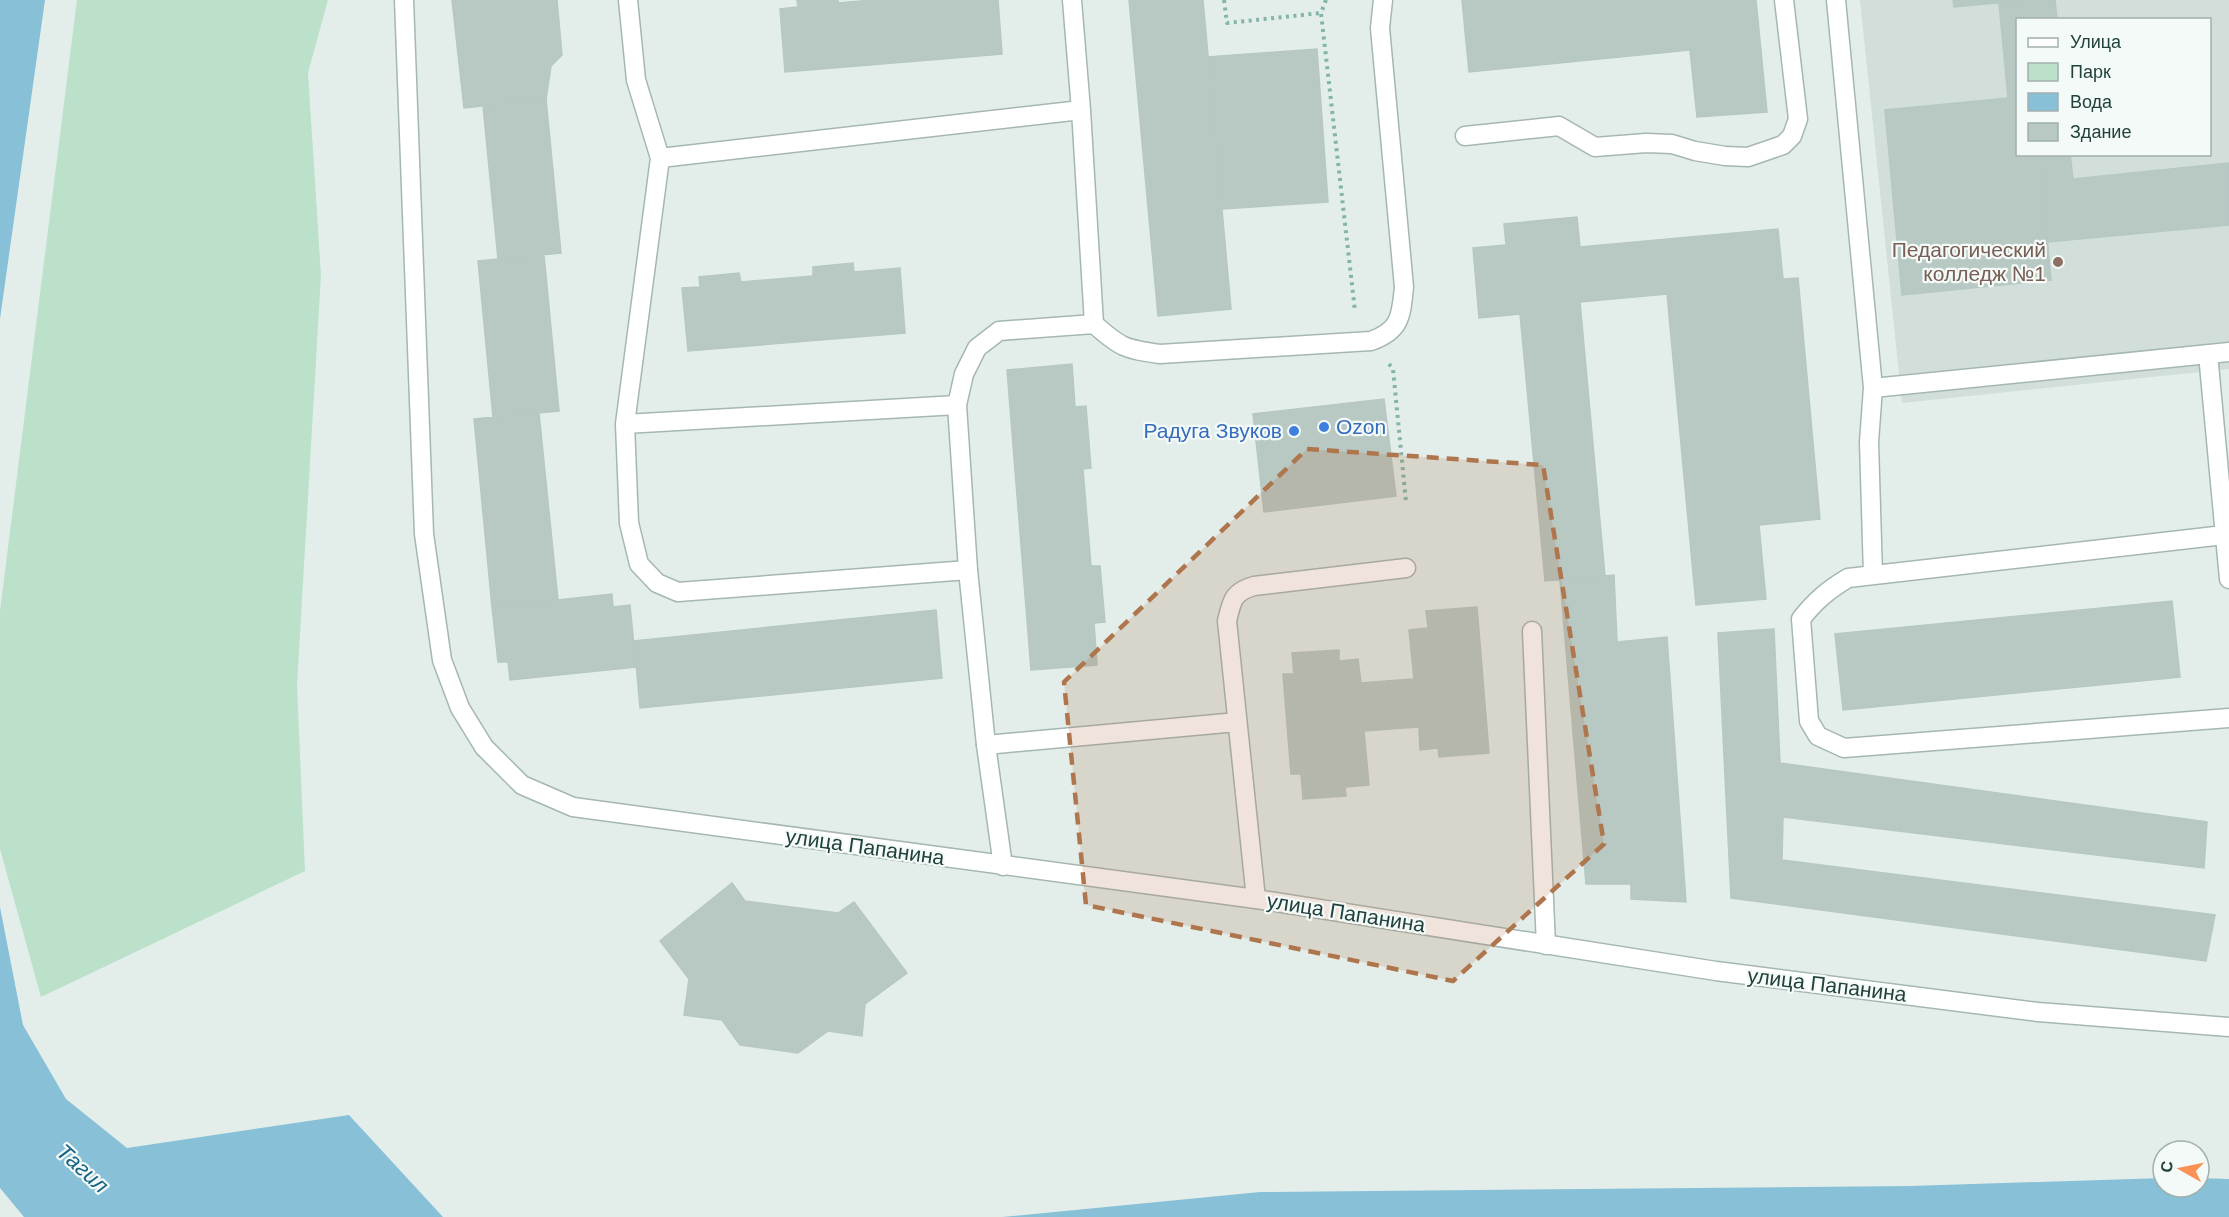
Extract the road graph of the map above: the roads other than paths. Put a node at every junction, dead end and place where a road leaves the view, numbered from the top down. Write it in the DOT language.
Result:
graph roads {
  1 [pos="404,0"];
  2 [pos="628,0"];
  3 [pos="1072,0"];
  4 [pos="1383,0"];
  5 [pos="1784,0"];
  6 [pos="1836,0"];
  7 [pos="1081,110"];
  8 [pos="1466,136"];
  9 [pos="660,158"];
  10 [pos="1094,324"];
  11 [pos="2229,352"];
  12 [pos="2208,354"];
  13 [pos="1873,388"];
  14 [pos="957,405"];
  15 [pos="625,424"];
  16 [pos="2224,535"];
  17 [pos="1406,568"];
  18 [pos="968,570"];
  19 [pos="1873,575"];
  20 [pos="2229,579"];
  21 [pos="1532,631"];
  22 [pos="2229,718"];
  23 [pos="1237,722"];
  24 [pos="986,745"];
  25 [pos="1003,866"];
  26 [pos="1256,899"];
  27 [pos="1546,945"];
  28 [pos="2229,1027"];
  1 -- 25 [label="street, улица Папанина"];
  2 -- 9 [label="street"];
  3 -- 7 [label="street"];
  4 -- 10 [label="street"];
  5 -- 8 [label="street"];
  6 -- 13 [label="street"];
  7 -- 9 [label="street"];
  7 -- 10 [label="street"];
  9 -- 15 [label="street"];
  10 -- 14 [label="street"];
  11 -- 12 [label="street"];
  12 -- 13 [label="street"];
  12 -- 16 [label="street"];
  13 -- 19 [label="street"];
  14 -- 15 [label="street"];
  14 -- 18 [label="street"];
  15 -- 18 [label="street"];
  16 -- 19 [label="street"];
  16 -- 20 [label="street"];
  17 -- 23 [label="street"];
  18 -- 24 [label="street"];
  19 -- 22 [label="street"];
  21 -- 27 [label="street"];
  23 -- 24 [label="street"];
  23 -- 26 [label="street"];
  24 -- 25 [label="street"];
  25 -- 26 [label="street, улица Папанина"];
  26 -- 27 [label="street, улица Папанина"];
  27 -- 28 [label="street, улица Папанина"];
}
